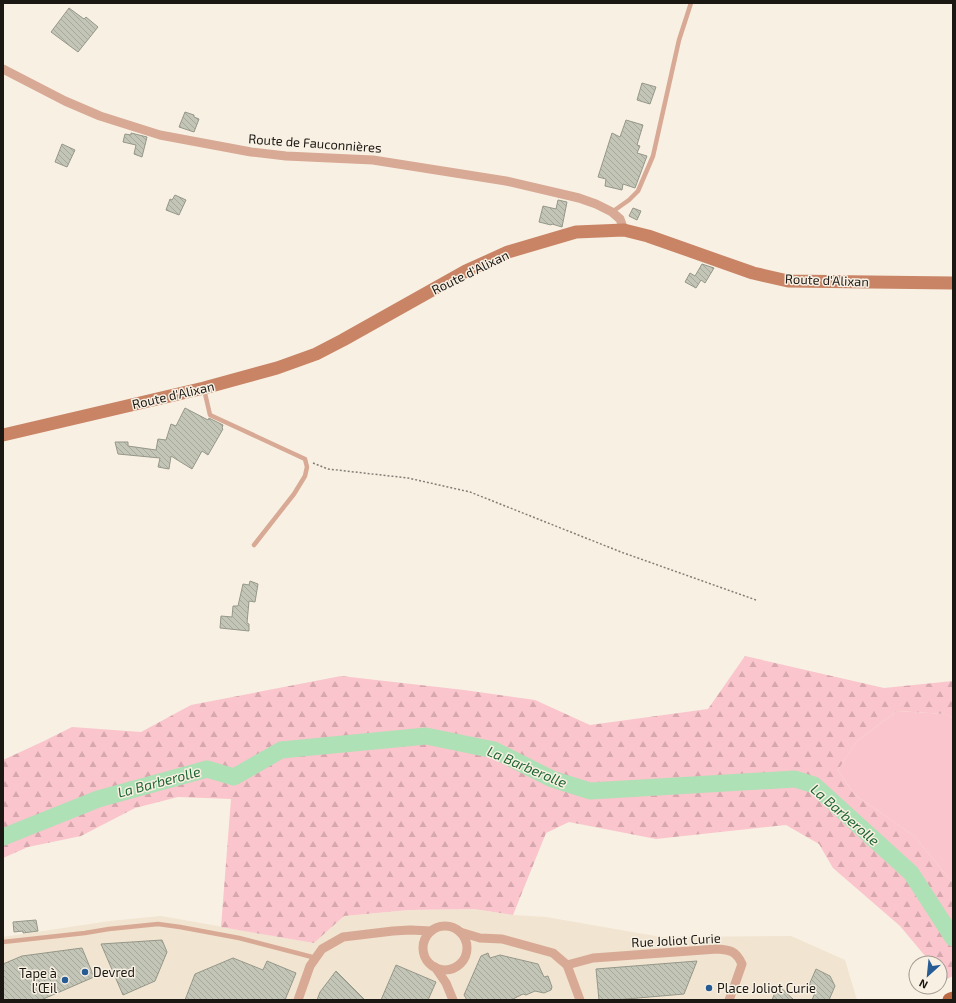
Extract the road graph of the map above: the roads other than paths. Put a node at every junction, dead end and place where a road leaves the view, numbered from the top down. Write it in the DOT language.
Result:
graph roads {
  1 [pos="691,3"];
  2 [pos="3,69"];
  3 [pos="612,212"];
  4 [pos="624,230"];
  5 [pos="953,283"];
  6 [pos="204,388"];
  7 [pos="3,435"];
  8 [pos="254,545"];
  9 [pos="410,930"];
  10 [pos="431,930"];
  11 [pos="460,932"];
  12 [pos="480,938"];
  13 [pos="3,942"];
  14 [pos="423,946"];
  15 [pos="466,950"];
  16 [pos="316,958"];
  17 [pos="567,965"];
  18 [pos="456,966"];
  19 [pos="435,967"];
  20 [pos="446,983"];
  21 [pos="298,1000"];
  22 [pos="453,1000"];
  23 [pos="580,1000"];
  24 [pos="729,1000"];
  1 -- 3 [label="lane"];
  2 -- 3 [label="street, Route de Fauconnières"];
  3 -- 4 [label="street, Route de Fauconnières"];
  4 -- 5 [label="street, Route d'Alixan"];
  4 -- 6 [label="street, Route d'Alixan"];
  6 -- 7 [label="street, Route d'Alixan"];
  6 -- 8 [label="lane"];
  9 -- 10 [label="street"];
  9 -- 14 [label="street"];
  9 -- 16 [label="street"];
  10 -- 11 [label="street"];
  10 -- 14 [label="street"];
  11 -- 12 [label="street"];
  11 -- 15 [label="street"];
  12 -- 15 [label="street"];
  12 -- 17 [label="street"];
  13 -- 16 [label="lane"];
  14 -- 19 [label="street"];
  15 -- 18 [label="street"];
  16 -- 21 [label="street"];
  17 -- 23 [label="street"];
  17 -- 24 [label="street, Rue Joliot Curie"];
  18 -- 19 [label="street"];
  18 -- 20 [label="street"];
  19 -- 20 [label="street"];
  20 -- 22 [label="street"];
}
